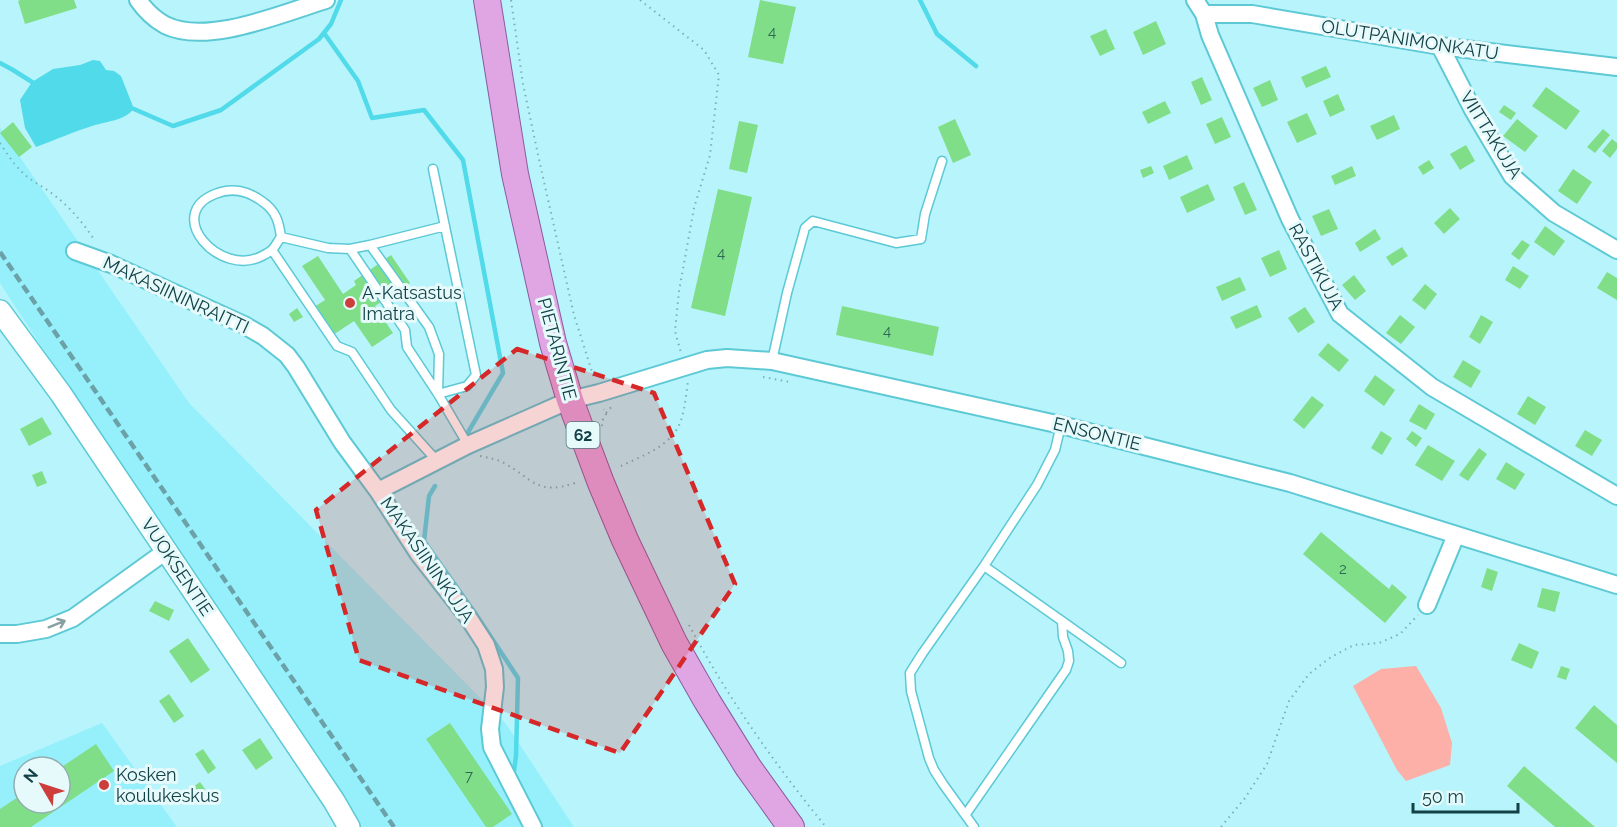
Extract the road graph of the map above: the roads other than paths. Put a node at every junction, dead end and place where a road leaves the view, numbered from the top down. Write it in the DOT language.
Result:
graph roads {
  1 [pos="138,0"];
  2 [pos="326,0"];
  3 [pos="487,0"];
  4 [pos="1200,7"];
  5 [pos="1440,46"];
  6 [pos="1617,67"];
  7 [pos="942,161"];
  8 [pos="433,169"];
  9 [pos="445,226"];
  10 [pos="281,237"];
  11 [pos="370,244"];
  12 [pos="350,249"];
  13 [pos="272,250"];
  14 [pos="1617,250"];
  15 [pos="75,251"];
  16 [pos="0,310"];
  17 [pos="772,361"];
  18 [pos="438,394"];
  19 [pos="570,400"];
  20 [pos="1061,425"];
  21 [pos="474,451"];
  22 [pos="437,461"];
  23 [pos="378,491"];
  24 [pos="1617,496"];
  25 [pos="1456,535"];
  26 [pos="166,551"];
  27 [pos="984,566"];
  28 [pos="1617,585"];
  29 [pos="1427,605"];
  30 [pos="1062,621"];
  31 [pos="0,634"];
  32 [pos="1121,663"];
  33 [pos="966,814"];
  34 [pos="349,827"];
  35 [pos="533,827"];
  36 [pos="791,827"];
  37 [pos="974,827"];
  1 -- 2 [label="street"];
  3 -- 19 [label="main road, PIETARINTIE / 62"];
  4 -- 5 [label="street, OLUTPANIMONKATU"];
  4 -- 24 [label="street, RASTIKUJA"];
  5 -- 6 [label="street, OLUTPANIMONKATU"];
  5 -- 14 [label="street, VIITTAKUJA"];
  7 -- 17 [label="lane"];
  8 -- 9 [label="lane"];
  9 -- 11 [label="lane"];
  9 -- 18 [label="lane"];
  10 -- 12 [label="lane"];
  10 -- 13 [label="lane"];
  10 -- 13 [label="lane"];
  11 -- 12 [label="lane"];
  11 -- 18 [label="lane"];
  12 -- 18 [label="lane"];
  13 -- 22 [label="lane"];
  15 -- 23 [label="street, MAKASIININRAITTI"];
  16 -- 26 [label="street, VUOKSENTIE"];
  17 -- 19 [label="street, ENSONTIE"];
  17 -- 20 [label="street, ENSONTIE"];
  18 -- 21 [label="lane"];
  19 -- 21 [label="street, MAKASIININKUJA"];
  19 -- 36 [label="main road, PIETARINTIE / 62"];
  20 -- 25 [label="street, ENSONTIE"];
  20 -- 27 [label="lane"];
  21 -- 22 [label="street, MAKASIININKUJA"];
  22 -- 23 [label="street, MAKASIININKUJA"];
  23 -- 35 [label="street, MAKASIININKUJA"];
  25 -- 28 [label="street, ENSONTIE"];
  25 -- 29 [label="street"];
  31 -- 26 [label="street, one-way"];
  26 -- 34 [label="street, VUOKSENTIE"];
  27 -- 30 [label="lane"];
  27 -- 33 [label="lane"];
  30 -- 32 [label="lane"];
  30 -- 33 [label="lane"];
  33 -- 37 [label="lane"];
}
